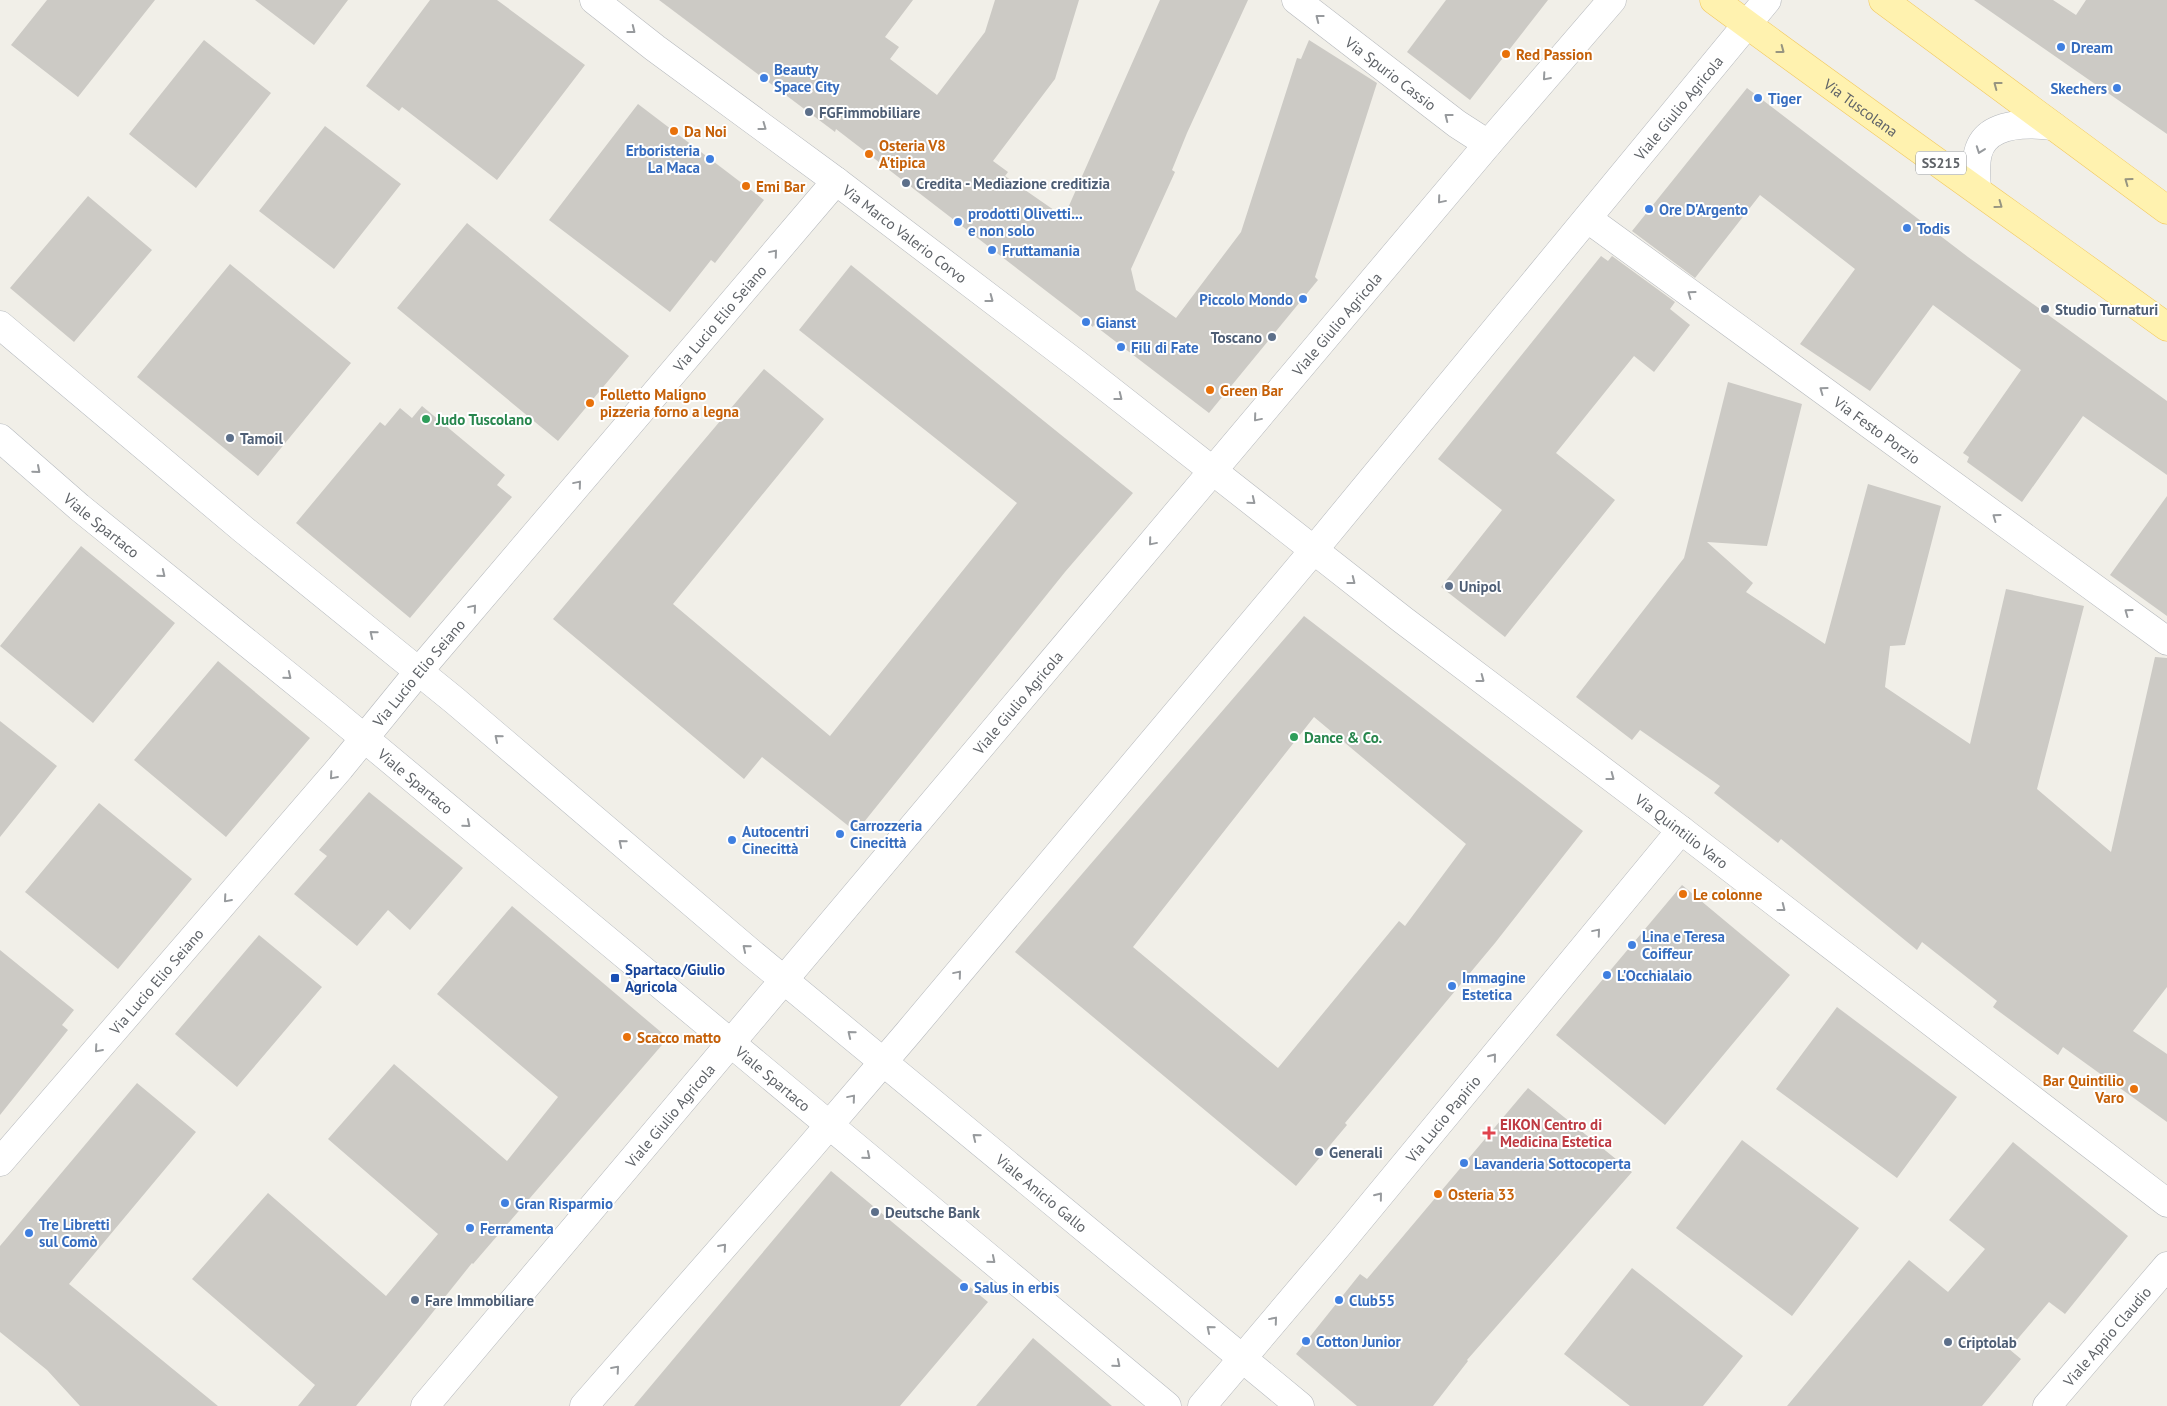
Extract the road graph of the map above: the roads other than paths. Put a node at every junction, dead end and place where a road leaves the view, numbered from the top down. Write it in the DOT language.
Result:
graph roads {
  1 [pos="594,0"];
  2 [pos="1296,0"];
  3 [pos="1612,0"];
  4 [pos="1714,0"];
  5 [pos="1767,0"];
  6 [pos="1883,0"];
  7 [pos="1747,24"];
  8 [pos="2053,126"];
  9 [pos="1488,144"];
  10 [pos="836,181"];
  11 [pos="1977,189"];
  12 [pos="2167,210"];
  13 [pos="1588,219"];
  14 [pos="0,324"];
  15 [pos="2167,327"];
  16 [pos="0,438"];
  17 [pos="1214,470"];
  18 [pos="1313,551"];
  19 [pos="2167,641"];
  20 [pos="419,671"];
  21 [pos="364,738"];
  22 [pos="1681,830"];
  23 [pos="784,979"];
  24 [pos="730,1044"];
  25 [pos="884,1061"];
  26 [pos="830,1124"];
  27 [pos="0,1162"];
  28 [pos="2167,1203"];
  29 [pos="2167,1266"];
  30 [pos="1243,1358"];
  31 [pos="425,1406"];
  32 [pos="584,1406"];
  33 [pos="1167,1406"];
  34 [pos="1202,1406"];
  35 [pos="1300,1406"];
  36 [pos="2047,1406"];
  1 -- 10 [label="street, Via Marco Valerio Corvo, one-way"];
  9 -- 2 [label="street, Via Spurio Cassio, one-way"];
  3 -- 9 [label="street, Viale Giulio Agricola, one-way"];
  4 -- 7 [label="main road, Via Tuscolana / SS215"];
  5 -- 7 [label="street"];
  8 -- 6 [label="main road, one-way"];
  7 -- 11 [label="main road, Via Tuscolana / SS215, one-way"];
  7 -- 13 [label="street, Viale Giulio Agricola"];
  8 -- 11 [label="street, one-way"];
  12 -- 8 [label="main road, one-way"];
  9 -- 17 [label="street, Viale Giulio Agricola, one-way"];
  10 -- 17 [label="street, Via Marco Valerio Corvo, one-way"];
  20 -- 10 [label="street, Via Lucio Elio Seiano, one-way"];
  11 -- 15 [label="main road, Via Tuscolana / SS215, one-way"];
  13 -- 18 [label="street, Viale Giulio Agricola"];
  19 -- 13 [label="street, Via Festo Porzio, one-way"];
  20 -- 14 [label="street, one-way"];
  16 -- 21 [label="street, Viale Spartaco, one-way"];
  17 -- 18 [label="street, Via Marco Valerio Corvo, one-way"];
  17 -- 23 [label="street, Viale Giulio Agricola, one-way"];
  18 -- 22 [label="street, Via Quintilio Varo, one-way"];
  25 -- 18 [label="street, Viale Giulio Agricola, one-way"];
  20 -- 21 [label="street, Via Lucio Elio Seiano"];
  23 -- 20 [label="street, one-way"];
  21 -- 24 [label="street, Viale Spartaco, one-way"];
  21 -- 27 [label="street, Via Lucio Elio Seiano, one-way"];
  22 -- 28 [label="street, Via Quintilio Varo, one-way"];
  30 -- 22 [label="street, Via Lucio Papirio, one-way"];
  23 -- 24 [label="street, Viale Giulio Agricola"];
  25 -- 23 [label="street, Viale Anicio Gallo, one-way"];
  24 -- 26 [label="street, Viale Spartaco"];
  24 -- 31 [label="street, Viale Giulio Agricola"];
  26 -- 25 [label="street, Viale Giulio Agricola, one-way"];
  30 -- 25 [label="street, Viale Anicio Gallo, one-way"];
  32 -- 26 [label="street, Viale Giulio Agricola, one-way"];
  26 -- 33 [label="street, one-way"];
  29 -- 36 [label="street, Viale Appio Claudio"];
  30 -- 34 [label="street, Via Lucio Papirio"];
  30 -- 35 [label="street, Viale Anicio Gallo"];
}
